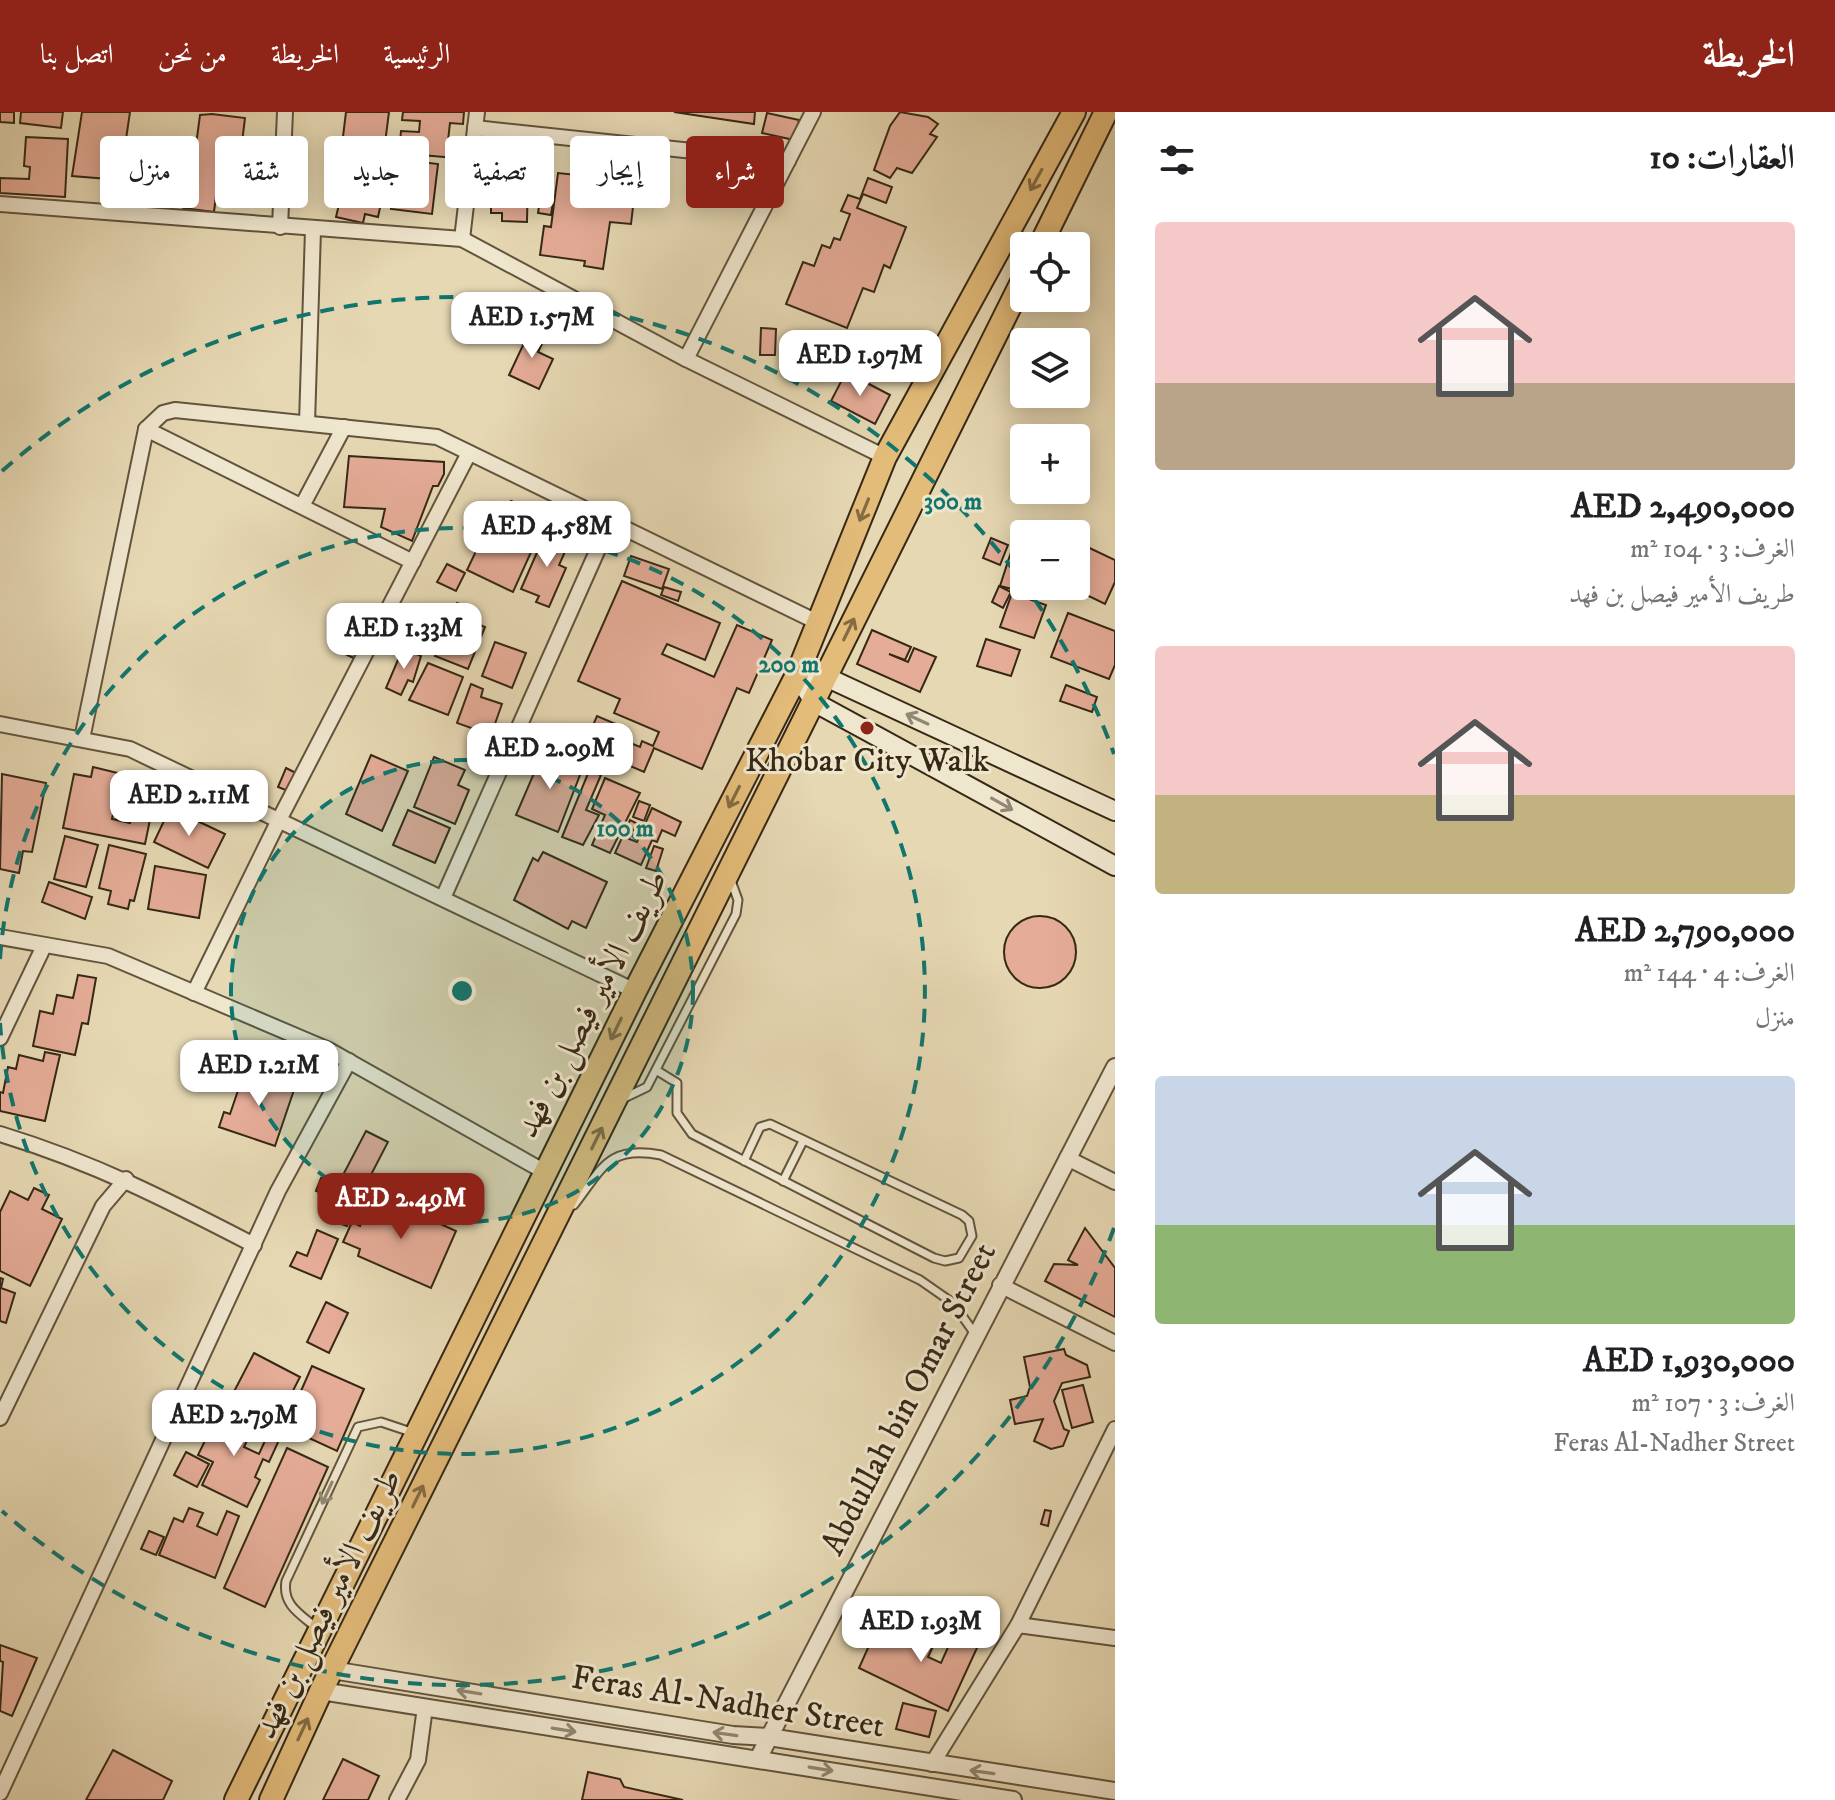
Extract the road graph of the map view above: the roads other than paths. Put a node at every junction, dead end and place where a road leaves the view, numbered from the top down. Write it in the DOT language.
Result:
graph roads {
  1 [pos="285,112"];
  2 [pos="477,112"];
  3 [pos="813,112"];
  4 [pos="1074,112"];
  5 [pos="1106,112"];
  6 [pos="475,128"];
  7 [pos="788,161"];
  8 [pos="0,204"];
  9 [pos="280,227"];
  10 [pos="313,230"];
  11 [pos="1047,232"];
  12 [pos="462,239"];
  13 [pos="1010,306"];
  14 [pos="686,359"];
  15 [pos="307,423"];
  16 [pos="344,427"];
  17 [pos="146,429"];
  18 [pos="469,453"];
  19 [pos="885,457"];
  20 [pos="302,506"];
  21 [pos="610,522"];
  22 [pos="413,562"];
  23 [pos="819,623"];
  24 [pos="797,675"];
  25 [pos="826,677"];
  26 [pos="814,702"];
  27 [pos="0,724"];
  28 [pos="82,739"];
  29 [pos="1115,811"];
  30 [pos="279,820"];
  31 [pos="1115,866"];
  32 [pos="729,873"];
  33 [pos="443,898"];
  34 [pos="0,937"];
  35 [pos="44,946"];
  36 [pos="635,991"];
  37 [pos="194,993"];
  38 [pos="0,1038"];
  39 [pos="349,1061"];
  40 [pos="1115,1067"];
  41 [pos="656,1070"];
  42 [pos="616,1100"];
  43 [pos="0,1134"];
  44 [pos="803,1141"];
  45 [pos="1067,1158"];
  46 [pos="744,1161"];
  47 [pos="545,1172"];
  48 [pos="126,1179"];
  49 [pos="783,1181"];
  50 [pos="1115,1182"];
  51 [pos="546,1239"];
  52 [pos="254,1245"];
  53 [pos="1000,1285"];
  54 [pos="975,1334"];
  55 [pos="1115,1343"];
  56 [pos="0,1418"];
  57 [pos="1115,1429"];
  58 [pos="416,1434"];
  59 [pos="1018,1625"];
  60 [pos="320,1630"];
  61 [pos="1115,1638"];
  62 [pos="332,1670"];
  63 [pos="321,1691"];
  64 [pos="425,1707"];
  65 [pos="769,1737"];
  66 [pos="758,1759"];
  67 [pos="932,1764"];
  68 [pos="1115,1791"];
  69 [pos="0,1793"];
  70 [pos="944,1795"];
  71 [pos="236,1800"];
  72 [pos="271,1800"];
  73 [pos="397,1800"];
  74 [pos="1013,1800"];
  1 -- 9 [label="street"];
  2 -- 6 [label="street"];
  3 -- 7 [label="street"];
  4 -- 19 [label="main road, طريف الأمير فيصل بن فهد, one-way"];
  5 -- 11 [label="main road"];
  6 -- 7 [label="street"];
  6 -- 12 [label="street"];
  7 -- 14 [label="street"];
  8 -- 9 [label="street"];
  9 -- 10 [label="street"];
  10 -- 12 [label="street"];
  10 -- 15 [label="street"];
  12 -- 14 [label="street"];
  25 -- 13 [label="main road, طريف الأمير فيصل بن فهد, one-way"];
  14 -- 19 [label="street"];
  15 -- 16 [label="street"];
  15 -- 17 [label="street"];
  16 -- 18 [label="street"];
  16 -- 20 [label="street"];
  17 -- 20 [label="street"];
  17 -- 28 [label="street"];
  18 -- 21 [label="street"];
  18 -- 22 [label="street"];
  19 -- 23 [label="main road, طريف الأمير فيصل بن فهد, one-way"];
  20 -- 22 [label="street"];
  21 -- 23 [label="street"];
  21 -- 33 [label="street"];
  22 -- 30 [label="street"];
  23 -- 24 [label="main road, طريف الأمير فيصل بن فهد"];
  24 -- 25 [label="main road"];
  24 -- 26 [label="main road"];
  24 -- 36 [label="main road, طريف الأمير فيصل بن فهد, one-way"];
  25 -- 26 [label="main road, طريف الأمير فيصل بن فهد"];
  29 -- 25 [label="main road, one-way"];
  26 -- 31 [label="main road, one-way"];
  26 -- 32 [label="main road, طريف الأمير فيصل بن فهد"];
  27 -- 28 [label="street"];
  28 -- 30 [label="street"];
  30 -- 33 [label="street"];
  30 -- 37 [label="street"];
  32 -- 41 [label="lane"];
  32 -- 42 [label="main road, طريف الأمير فيصل بن فهد"];
  33 -- 36 [label="street"];
  34 -- 35 [label="street"];
  35 -- 37 [label="street"];
  35 -- 38 [label="street"];
  36 -- 47 [label="main road, طريف الأمير فيصل بن فهد, one-way"];
  37 -- 39 [label="street"];
  39 -- 47 [label="street"];
  39 -- 52 [label="street"];
  40 -- 45 [label="street, Abdullah bin Omar Street"];
  41 -- 42 [label="lane"];
  41 -- 46 [label="lane"];
  51 -- 42 [label="main road, طريف الأمير فيصل بن فهد, one-way"];
  43 -- 48 [label="street"];
  44 -- 46 [label="lane"];
  44 -- 49 [label="lane"];
  44 -- 49 [label="lane"];
  45 -- 50 [label="street"];
  45 -- 53 [label="street, Abdullah bin Omar Street"];
  46 -- 49 [label="lane"];
  47 -- 58 [label="main road, طريف الأمير فيصل بن فهد"];
  48 -- 52 [label="street"];
  48 -- 56 [label="street"];
  51 -- 54 [label="lane"];
  62 -- 51 [label="main road, طريف الأمير فيصل بن فهد, one-way"];
  52 -- 69 [label="street"];
  53 -- 54 [label="street, Abdullah bin Omar Street"];
  53 -- 55 [label="street"];
  54 -- 65 [label="street, Abdullah bin Omar Street"];
  57 -- 59 [label="street"];
  58 -- 60 [label="main road, طريف الأمير فيصل بن فهد"];
  58 -- 60 [label="lane, one-way"];
  59 -- 61 [label="street"];
  59 -- 67 [label="street"];
  60 -- 71 [label="main road, طريف الأمير فيصل بن فهد"];
  62 -- 63 [label="main road, طريف الأمير فيصل بن فهد"];
  65 -- 62 [label="street, Feras Al-Nadher Street, one-way"];
  63 -- 64 [label="street, Feras Al-Nadher Street"];
  72 -- 63 [label="main road, طريف الأمير فيصل بن فهد, one-way"];
  64 -- 66 [label="street, Feras Al-Nadher Street, one-way"];
  64 -- 73 [label="street"];
  65 -- 66 [label="street, Abdullah bin Omar Street"];
  65 -- 67 [label="street, Feras Al-Nadher Street"];
  66 -- 70 [label="street, Feras Al-Nadher Street, one-way"];
  68 -- 67 [label="street, Feras Al-Nadher Street, one-way"];
  70 -- 74 [label="street, Feras Al-Nadher Street"];
}
